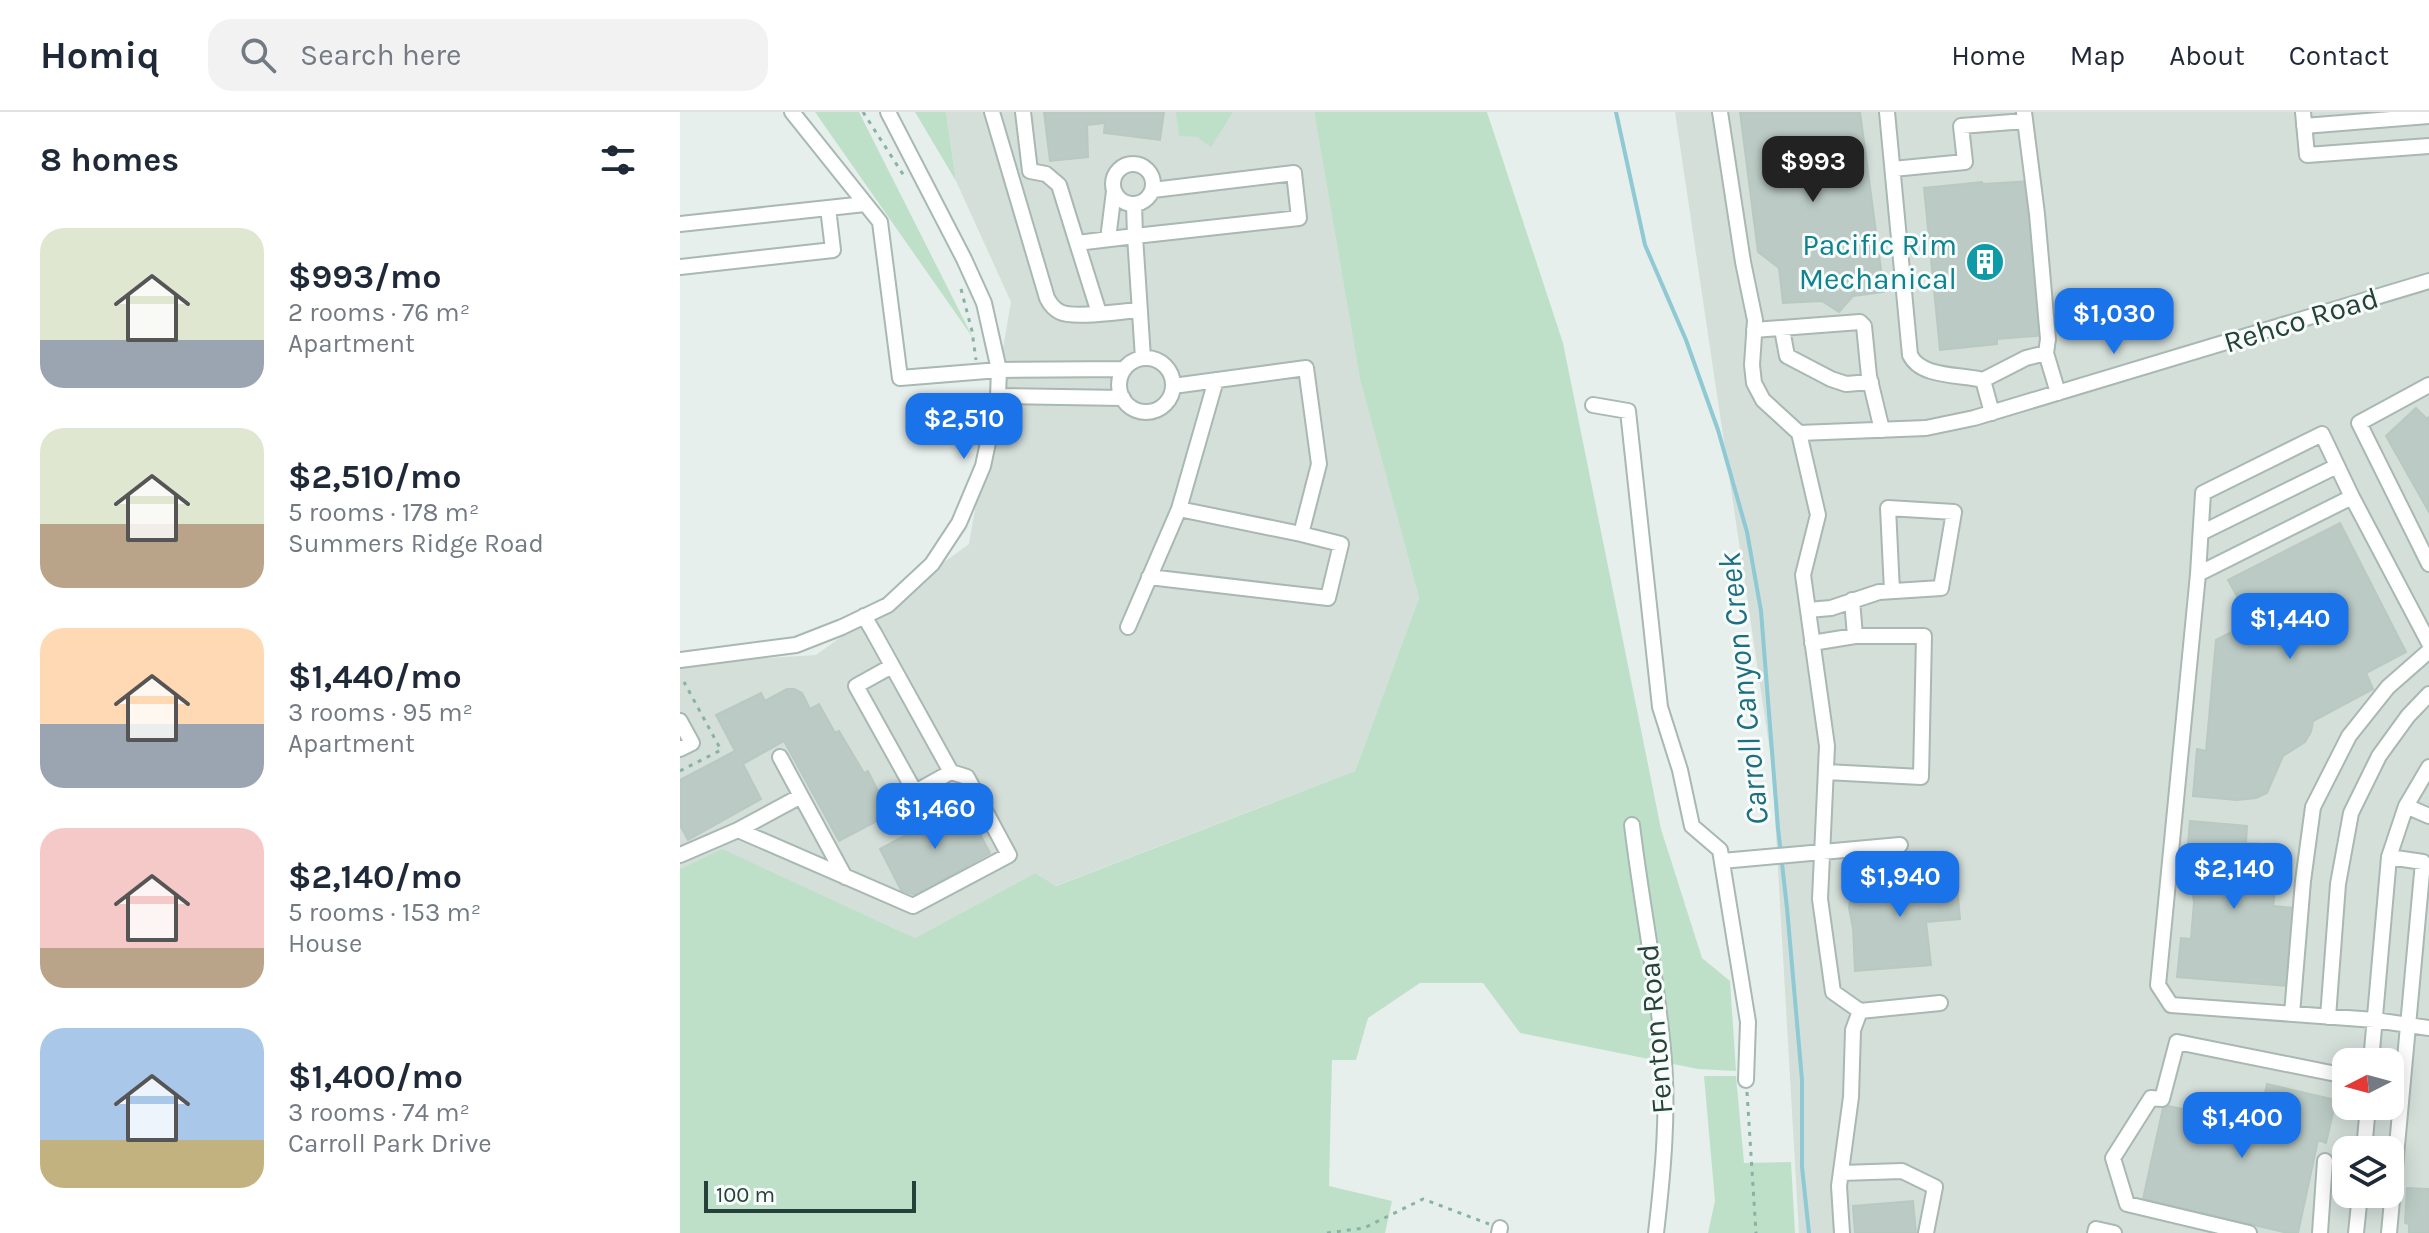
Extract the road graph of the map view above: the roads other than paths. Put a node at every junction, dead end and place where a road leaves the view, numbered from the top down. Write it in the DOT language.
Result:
graph roads {
  1 [pos="792,112"];
  2 [pos="888,112"];
  3 [pos="992,112"];
  4 [pos="1023,112"];
  5 [pos="1720,112"];
  6 [pos="1887,112"];
  7 [pos="2429,115"];
  8 [pos="2025,116"];
  9 [pos="2304,119"];
  10 [pos="2429,146"];
  11 [pos="1893,169"];
  12 [pos="1030,171"];
  13 [pos="1010,173"];
  14 [pos="1153,190"];
  15 [pos="1114,191"];
  16 [pos="865,204"];
  17 [pos="1134,204"];
  18 [pos="828,208"];
  19 [pos="680,224"];
  20 [pos="1135,236"];
  21 [pos="1108,239"];
  22 [pos="1077,243"];
  23 [pos="680,267"];
  24 [pos="2429,281"];
  25 [pos="1140,310"];
  26 [pos="1099,313"];
  27 [pos="1782,329"];
  28 [pos="1754,330"];
  29 [pos="2046,353"];
  30 [pos="1143,358"];
  31 [pos="1124,369"];
  32 [pos="999,370"];
  33 [pos="1216,380"];
  34 [pos="1983,380"];
  35 [pos="1871,382"];
  36 [pos="2429,385"];
  37 [pos="1173,386"];
  38 [pos="2058,393"];
  39 [pos="998,396"];
  40 [pos="1123,398"];
  41 [pos="1593,405"];
  42 [pos="1992,413"];
  43 [pos="1882,430"];
  44 [pos="1799,433"];
  45 [pos="2337,466"];
  46 [pos="2352,497"];
  47 [pos="1179,509"];
  48 [pos="2201,533"];
  49 [pos="1301,534"];
  50 [pos="2429,564"];
  51 [pos="2198,574"];
  52 [pos="1149,577"];
  53 [pos="1892,591"];
  54 [pos="1852,600"];
  55 [pos="1808,610"];
  56 [pos="864,616"];
  57 [pos="1128,627"];
  58 [pos="1855,636"];
  59 [pos="1812,643"];
  60 [pos="2429,643"];
  61 [pos="2429,651"];
  62 [pos="680,660"];
  63 [pos="892,666"];
  64 [pos="2429,694"];
  65 [pos="680,721"];
  66 [pos="680,749"];
  67 [pos="780,757"];
  68 [pos="2429,767"];
  69 [pos="951,772"];
  70 [pos="1826,772"];
  71 [pos="801,796"];
  72 [pos="2406,806"];
  73 [pos="2429,816"];
  74 [pos="1632,825"];
  75 [pos="738,830"];
  76 [pos="1900,845"];
  77 [pos="1822,852"];
  78 [pos="680,855"];
  79 [pos="2389,857"];
  80 [pos="1722,861"];
  81 [pos="2426,861"];
  82 [pos="845,877"];
  83 [pos="1940,1003"];
  84 [pos="1860,1011"];
  85 [pos="2292,1014"];
  86 [pos="2328,1017"];
  87 [pos="2375,1020"];
  88 [pos="2407,1025"];
  89 [pos="2429,1028"];
  90 [pos="2372,1048"];
  91 [pos="2332,1073"];
  92 [pos="1746,1080"];
  93 [pos="2396,1136"];
  94 [pos="2325,1161"];
  95 [pos="1841,1173"];
  96 [pos="2359,1208"];
  97 [pos="2390,1208"];
  98 [pos="1656,1233"];
  99 [pos="1842,1233"];
  100 [pos="1926,1233"];
  101 [pos="2095,1233"];
  102 [pos="2114,1233"];
  103 [pos="2249,1233"];
  104 [pos="2320,1233"];
  105 [pos="2356,1233"];
  106 [pos="2389,1233"];
  1 -- 16 [label="street"];
  2 -- 32 [label="street"];
  3 -- 13 [label="street"];
  4 -- 12 [label="street"];
  5 -- 28 [label="street"];
  6 -- 11 [label="street"];
  7 -- 9 [label="street"];
  8 -- 11 [label="street"];
  8 -- 29 [label="street"];
  9 -- 10 [label="street"];
  11 -- 34 [label="street"];
  12 -- 13 [label="street"];
  12 -- 22 [label="street"];
  13 -- 26 [label="street"];
  14 -- 15 [label="street"];
  14 -- 17 [label="street"];
  14 -- 20 [label="street"];
  15 -- 17 [label="street"];
  15 -- 21 [label="street"];
  16 -- 18 [label="street"];
  16 -- 32 [label="street"];
  17 -- 20 [label="street"];
  18 -- 19 [label="street"];
  18 -- 23 [label="street"];
  20 -- 21 [label="street"];
  20 -- 25 [label="street"];
  21 -- 22 [label="street"];
  22 -- 26 [label="street"];
  24 -- 38 [label="street, Rehco Road"];
  25 -- 26 [label="street"];
  25 -- 30 [label="street"];
  27 -- 28 [label="street"];
  27 -- 35 [label="street"];
  27 -- 35 [label="street"];
  28 -- 44 [label="street"];
  29 -- 34 [label="street"];
  29 -- 38 [label="street"];
  30 -- 31 [label="street"];
  30 -- 37 [label="street"];
  31 -- 32 [label="street"];
  31 -- 40 [label="street"];
  32 -- 39 [label="street"];
  33 -- 37 [label="street"];
  33 -- 47 [label="street"];
  33 -- 49 [label="street"];
  34 -- 42 [label="street"];
  35 -- 43 [label="street"];
  36 -- 50 [label="street"];
  37 -- 40 [label="street"];
  38 -- 42 [label="street, Rehco Road"];
  39 -- 40 [label="street"];
  39 -- 56 [label="street"];
  41 -- 80 [label="street"];
  42 -- 43 [label="street, Rehco Road"];
  43 -- 44 [label="street, Rehco Road"];
  44 -- 55 [label="street"];
  45 -- 46 [label="street"];
  45 -- 48 [label="street"];
  45 -- 48 [label="street"];
  46 -- 51 [label="street"];
  46 -- 60 [label="street"];
  47 -- 49 [label="street"];
  47 -- 52 [label="street"];
  48 -- 51 [label="street"];
  49 -- 52 [label="street"];
  51 -- 85 [label="street"];
  52 -- 57 [label="street"];
  53 -- 53 [label="street"];
  53 -- 54 [label="street"];
  54 -- 55 [label="street"];
  54 -- 58 [label="street"];
  55 -- 59 [label="street"];
  56 -- 62 [label="street"];
  56 -- 63 [label="street"];
  58 -- 59 [label="street"];
  58 -- 70 [label="street"];
  59 -- 70 [label="street"];
  61 -- 85 [label="street"];
  63 -- 69 [label="street"];
  63 -- 69 [label="street"];
  64 -- 86 [label="street"];
  65 -- 66 [label="street"];
  67 -- 71 [label="street"];
  68 -- 72 [label="street"];
  69 -- 82 [label="street"];
  70 -- 77 [label="street"];
  71 -- 75 [label="street"];
  71 -- 82 [label="street"];
  72 -- 73 [label="street"];
  72 -- 79 [label="street"];
  74 -- 98 [label="street, Fenton Road"];
  75 -- 78 [label="street"];
  75 -- 82 [label="street"];
  76 -- 77 [label="street"];
  77 -- 80 [label="street"];
  77 -- 84 [label="street"];
  79 -- 81 [label="street"];
  79 -- 87 [label="street"];
  80 -- 92 [label="street"];
  81 -- 88 [label="street"];
  83 -- 84 [label="street"];
  84 -- 95 [label="street"];
  85 -- 86 [label="street"];
  86 -- 87 [label="street"];
  87 -- 88 [label="street"];
  87 -- 90 [label="street"];
  88 -- 89 [label="street"];
  88 -- 93 [label="street"];
  91 -- 103 [label="street"];
  94 -- 104 [label="street"];
  95 -- 99 [label="street"];
  95 -- 100 [label="street"];
  96 -- 105 [label="street"];
  97 -- 106 [label="street"];
  101 -- 102 [label="street"];
}
